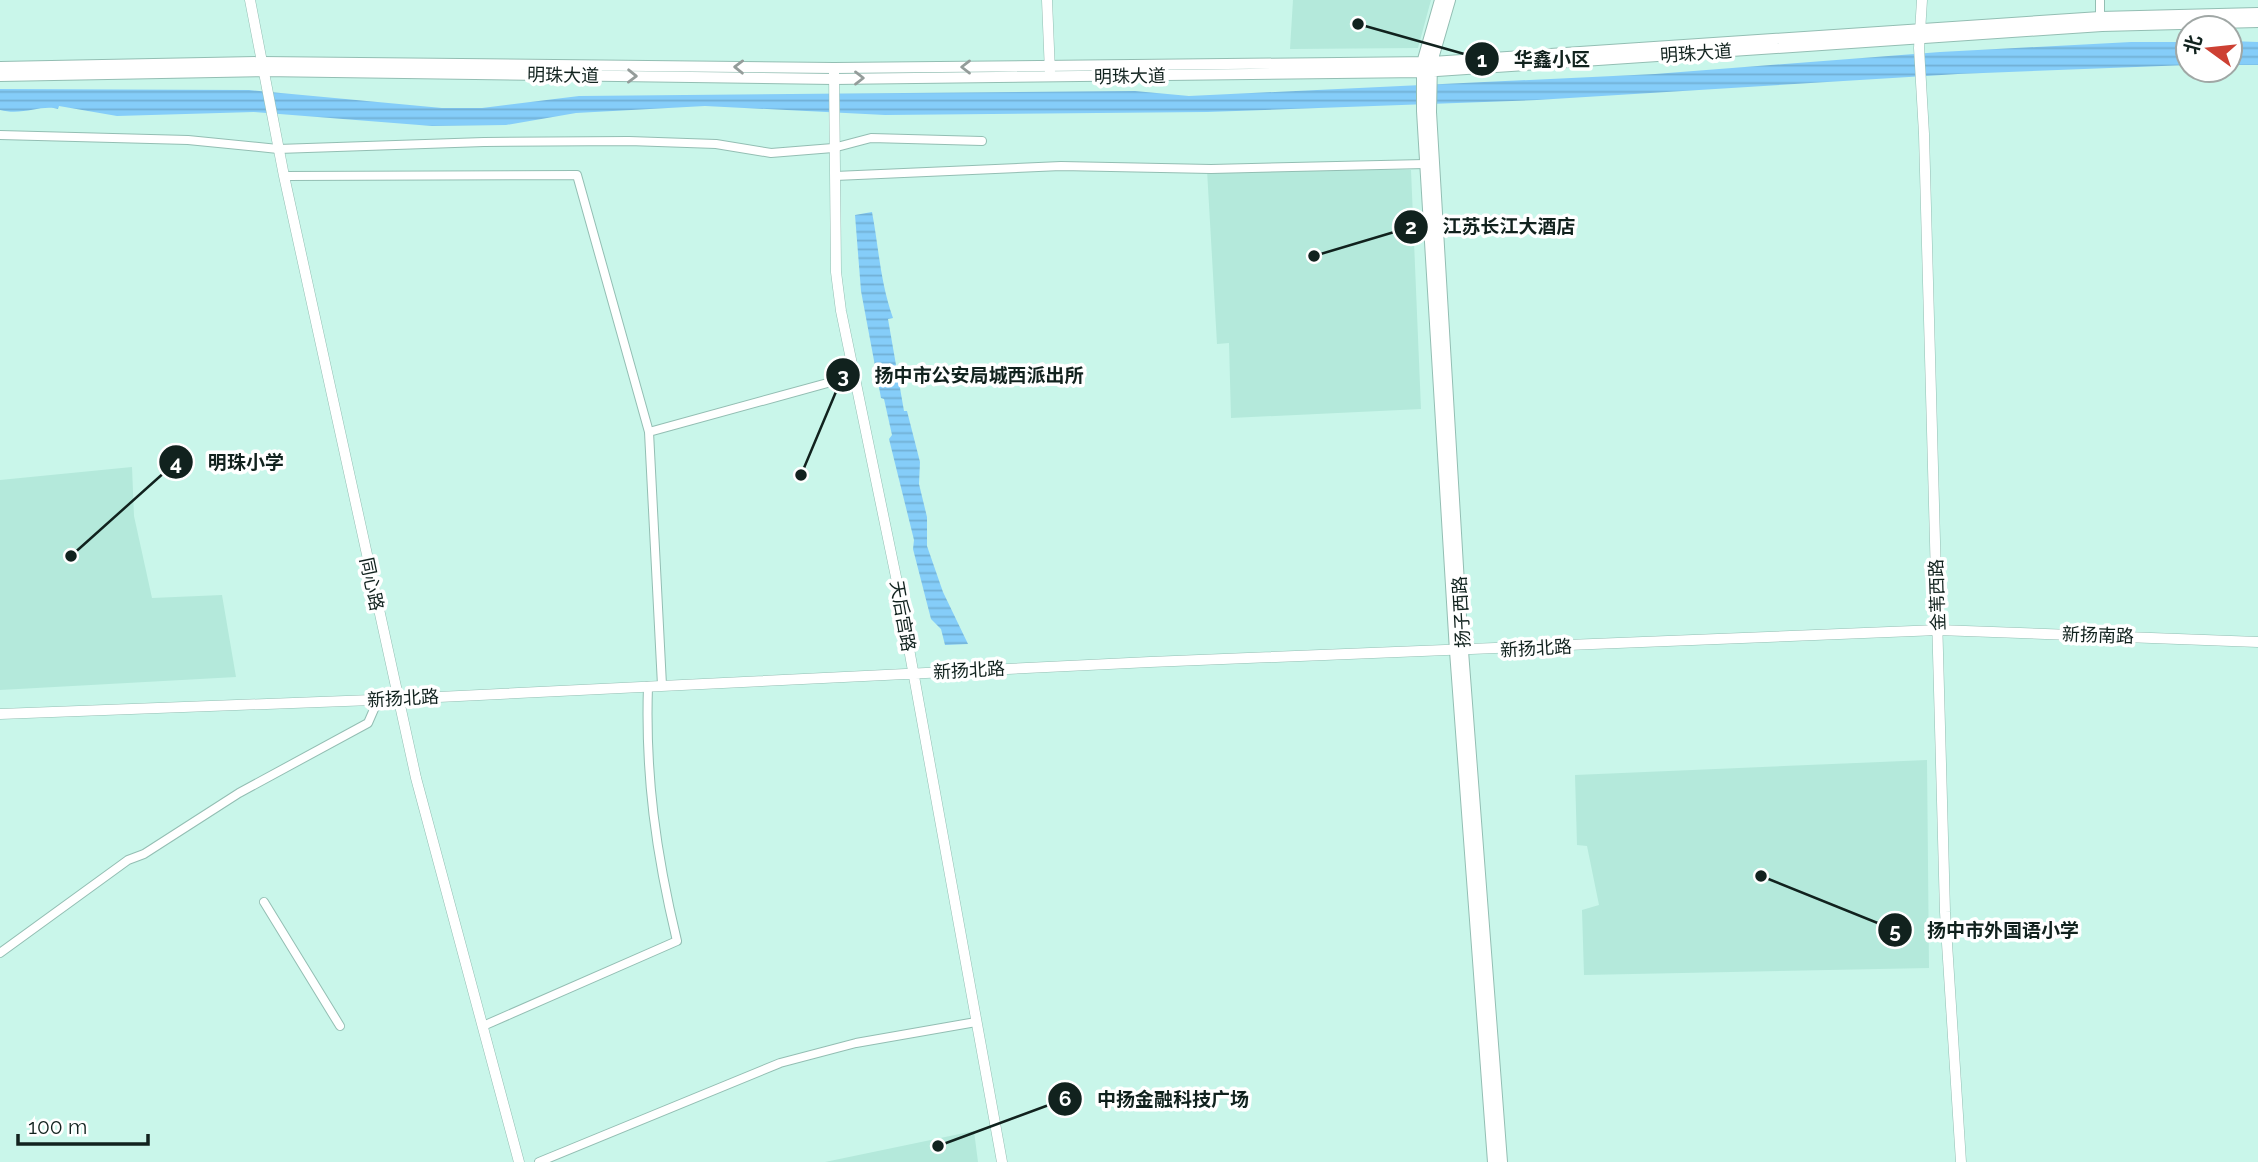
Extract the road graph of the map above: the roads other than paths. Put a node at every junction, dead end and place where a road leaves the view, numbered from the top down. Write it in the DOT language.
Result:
graph roads {
  1 [pos="250,0"];
  2 [pos="1048,0"];
  3 [pos="1440,0"];
  4 [pos="1450,0"];
  5 [pos="1922,0"];
  6 [pos="2099,0"];
  7 [pos="2258,13"];
  8 [pos="2100,16"];
  9 [pos="2258,22"];
  10 [pos="1919,38"];
  11 [pos="0,66"];
  12 [pos="262,66"];
  13 [pos="1050,72"];
  14 [pos="1426,72"];
  15 [pos="0,76"];
  16 [pos="834,77"];
  17 [pos="1426,112"];
  18 [pos="0,135"];
  19 [pos="982,141"];
  20 [pos="833,148"];
  21 [pos="278,149"];
  22 [pos="1425,164"];
  23 [pos="284,176"];
  24 [pos="835,176"];
  25 [pos="853,376"];
  26 [pos="649,432"];
  27 [pos="1938,630"];
  28 [pos="2258,642"];
  29 [pos="1459,651"];
  30 [pos="914,673"];
  31 [pos="662,685"];
  32 [pos="648,686"];
  33 [pos="398,699"];
  34 [pos="379,700"];
  35 [pos="0,714"];
  36 [pos="264,902"];
  37 [pos="0,953"];
  38 [pos="976,1022"];
  39 [pos="340,1026"];
  40 [pos="482,1026"];
  41 [pos="519,1162"];
  42 [pos="538,1162"];
  43 [pos="1002,1162"];
  44 [pos="1493,1162"];
  45 [pos="1503,1162"];
  46 [pos="1961,1162"];
  1 -- 12 [label="street, 同心路"];
  2 -- 13 [label="street"];
  3 -- 14 [label="main road"];
  4 -- 14 [label="main road"];
  5 -- 10 [label="street, 金苇西路"];
  6 -- 8 [label="street"];
  7 -- 8 [label="main road, 明珠大道"];
  8 -- 10 [label="main road, 明珠大道"];
  9 -- 10 [label="main road, 明珠大道"];
  10 -- 14 [label="main road, 明珠大道"];
  10 -- 27 [label="street, 金苇西路"];
  11 -- 12 [label="main road, 明珠大道"];
  12 -- 15 [label="main road, 明珠大道"];
  12 -- 16 [label="main road, 明珠大道"];
  12 -- 21 [label="street, 同心路"];
  13 -- 14 [label="main road, 明珠大道"];
  13 -- 16 [label="main road, 明珠大道"];
  14 -- 17 [label="main road, 扬子西路"];
  16 -- 20 [label="street, 天后宫路"];
  17 -- 22 [label="main road, 扬子西路"];
  17 -- 29 [label="main road, 扬子西路"];
  18 -- 21 [label="street"];
  19 -- 20 [label="street"];
  20 -- 21 [label="street"];
  20 -- 24 [label="street, 天后宫路"];
  21 -- 23 [label="street, 同心路"];
  22 -- 24 [label="street"];
  22 -- 29 [label="main road, 扬子西路"];
  23 -- 26 [label="street"];
  23 -- 33 [label="street, 同心路"];
  24 -- 25 [label="street, 天后宫路"];
  25 -- 26 [label="street"];
  25 -- 30 [label="street, 天后宫路"];
  26 -- 31 [label="street"];
  27 -- 28 [label="street, 新扬南路"];
  27 -- 29 [label="street, 新扬北路"];
  27 -- 46 [label="street, 金苇西路"];
  29 -- 30 [label="street, 新扬北路"];
  29 -- 44 [label="main road, 扬子西路"];
  29 -- 45 [label="main road, 扬子西路"];
  30 -- 31 [label="street, 新扬北路"];
  30 -- 38 [label="street, 天后宫路"];
  31 -- 32 [label="street, 新扬北路"];
  32 -- 33 [label="street, 新扬北路"];
  32 -- 40 [label="street"];
  33 -- 34 [label="street, 新扬北路"];
  33 -- 40 [label="street, 同心路"];
  34 -- 35 [label="street, 新扬北路"];
  34 -- 37 [label="street"];
  36 -- 39 [label="street"];
  38 -- 42 [label="street"];
  38 -- 43 [label="street, 天后宫路"];
  40 -- 41 [label="street, 同心路"];
}
